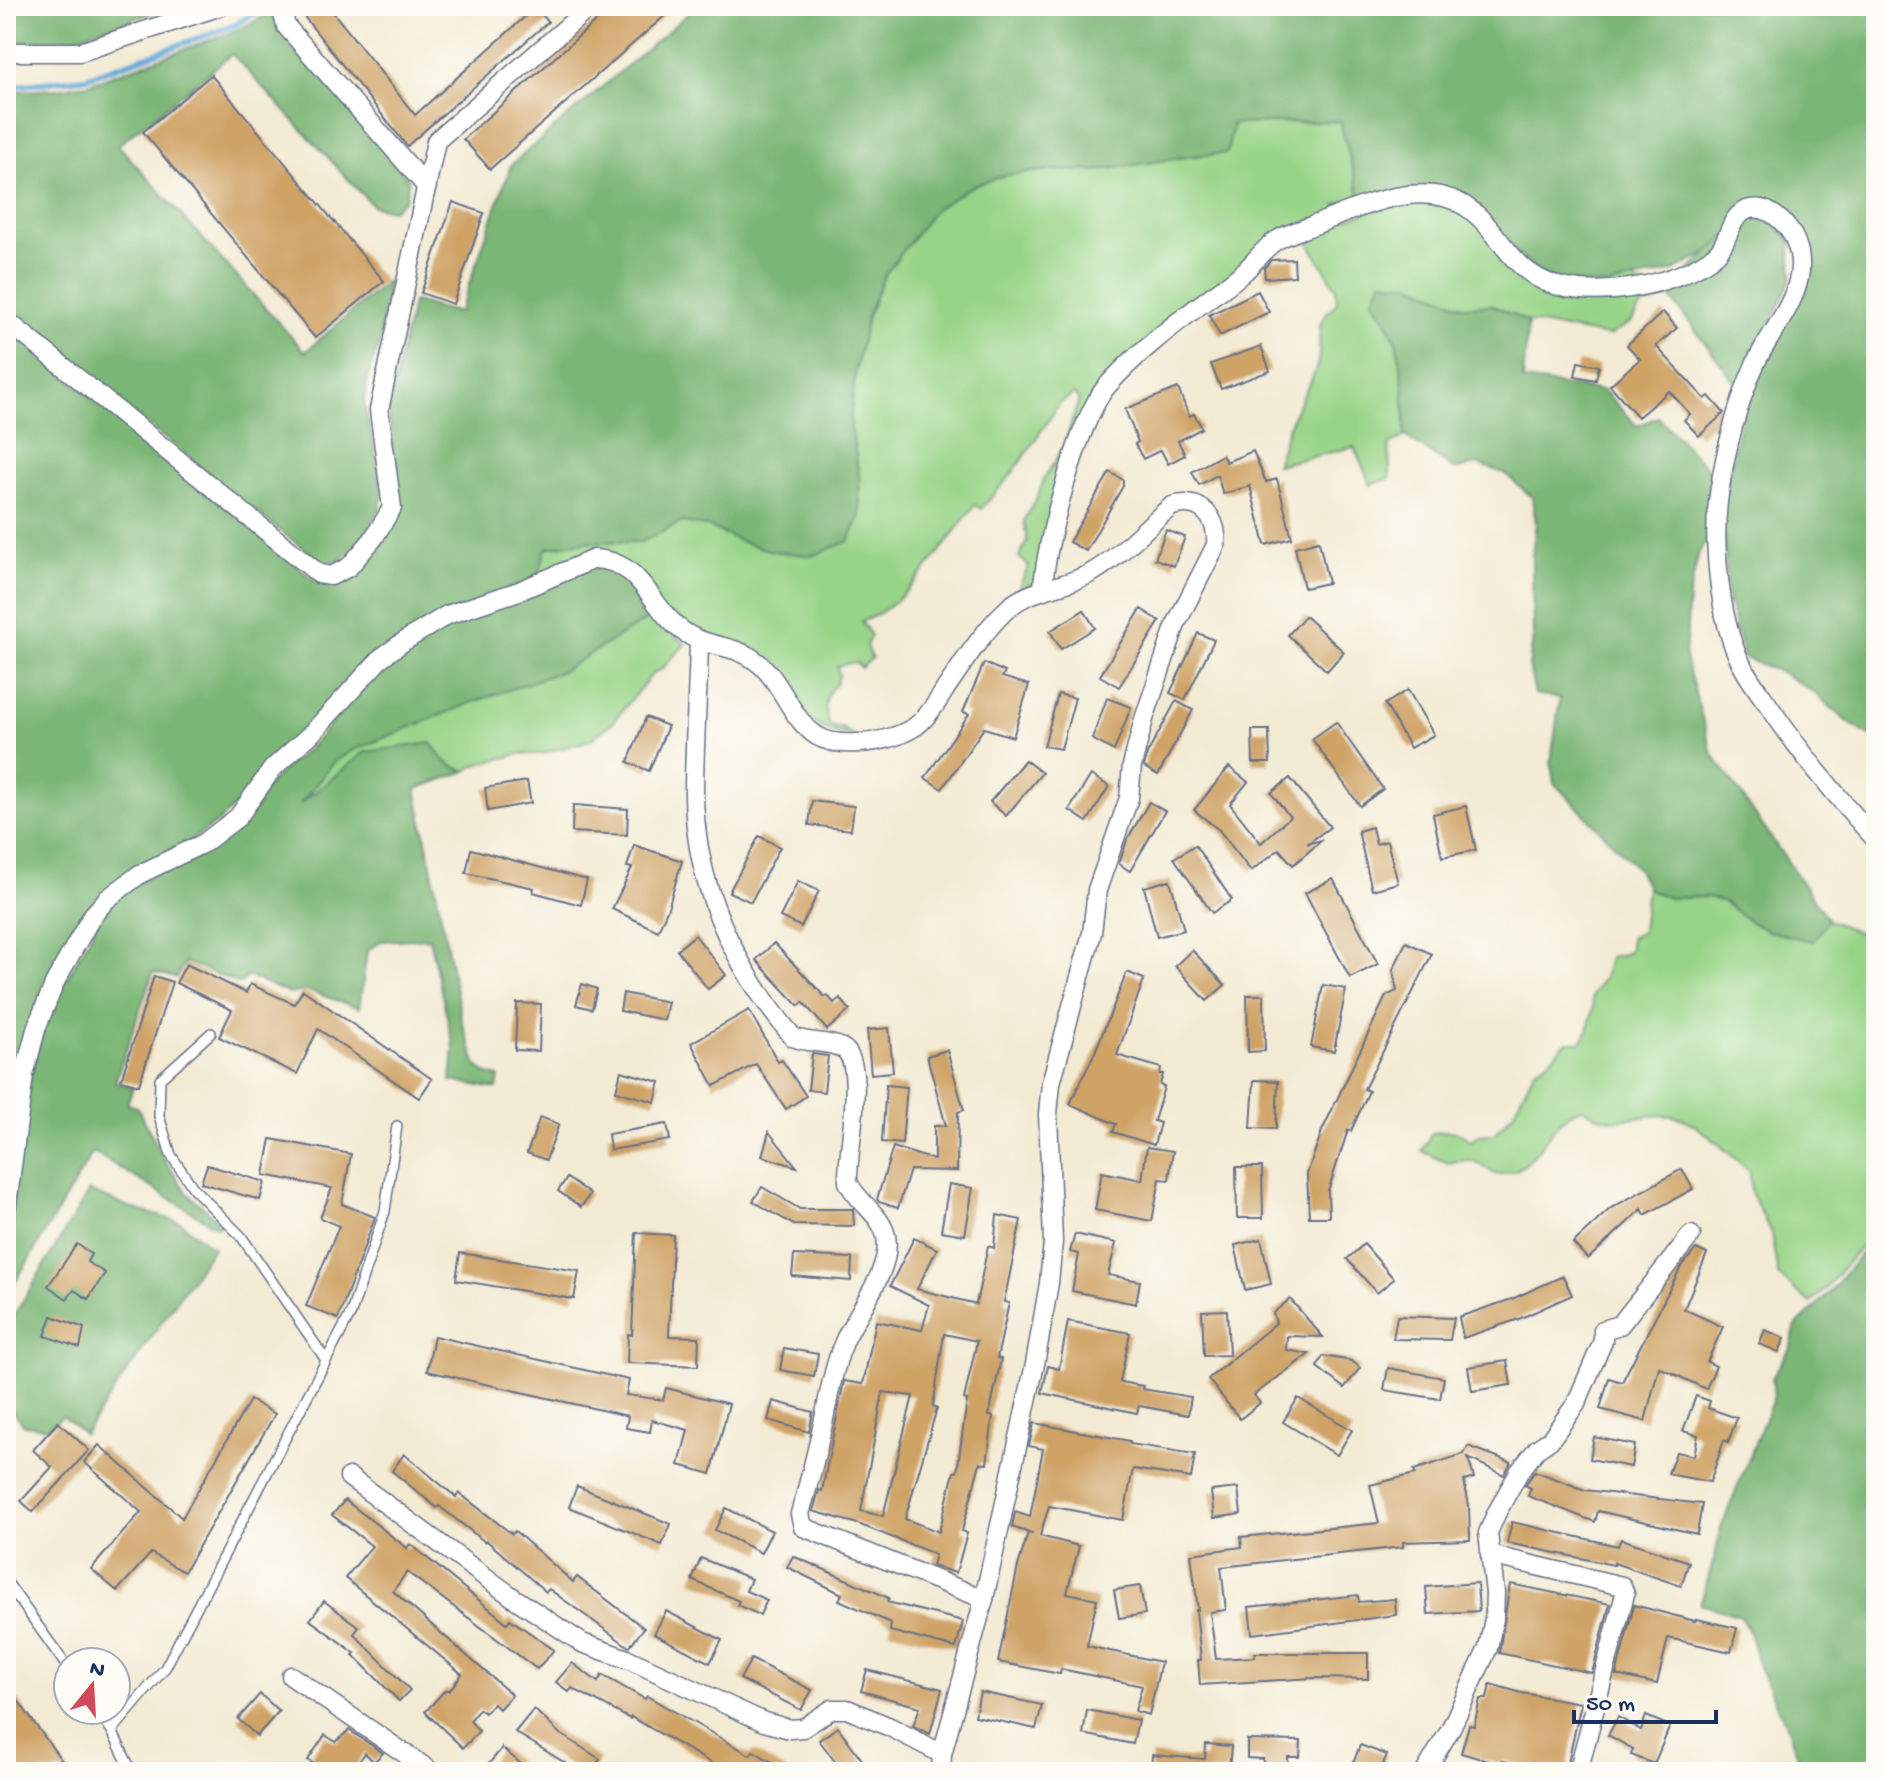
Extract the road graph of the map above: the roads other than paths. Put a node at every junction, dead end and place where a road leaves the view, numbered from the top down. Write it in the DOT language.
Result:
graph roads {
  1 [pos="221,6"];
  2 [pos="281,6"];
  3 [pos="591,6"];
  4 [pos="6,52"];
  5 [pos="427,187"];
  6 [pos="6,320"];
  7 [pos="1043,588"];
  8 [pos="699,641"];
  9 [pos="1876,840"];
  10 [pos="211,1033"];
  11 [pos="397,1126"];
  12 [pos="6,1212"];
  13 [pos="1691,1235"];
  14 [pos="326,1360"];
  15 [pos="349,1477"];
  16 [pos="1490,1555"];
  17 [pos="6,1581"];
  18 [pos="984,1599"];
  19 [pos="52,1646"];
  20 [pos="291,1676"];
  21 [pos="109,1726"];
  22 [pos="112,1731"];
  23 [pos="942,1763"];
  24 [pos="132,1772"];
  25 [pos="432,1772"];
  26 [pos="1425,1772"];
  27 [pos="1578,1772"];
  1 -- 4 [label="street"];
  2 -- 5 [label="street"];
  3 -- 5 [label="street"];
  5 -- 6 [label="street"];
  7 -- 8 [label="street"];
  7 -- 9 [label="street"];
  7 -- 18 [label="street"];
  8 -- 12 [label="street"];
  8 -- 18 [label="street"];
  10 -- 14 [label="lane"];
  11 -- 14 [label="lane"];
  13 -- 16 [label="street"];
  14 -- 22 [label="lane"];
  15 -- 23 [label="street"];
  16 -- 26 [label="street"];
  16 -- 27 [label="street"];
  17 -- 19 [label="lane"];
  18 -- 23 [label="street"];
  20 -- 25 [label="street"];
  21 -- 22 [label="lane"];
  22 -- 24 [label="lane"];
}
